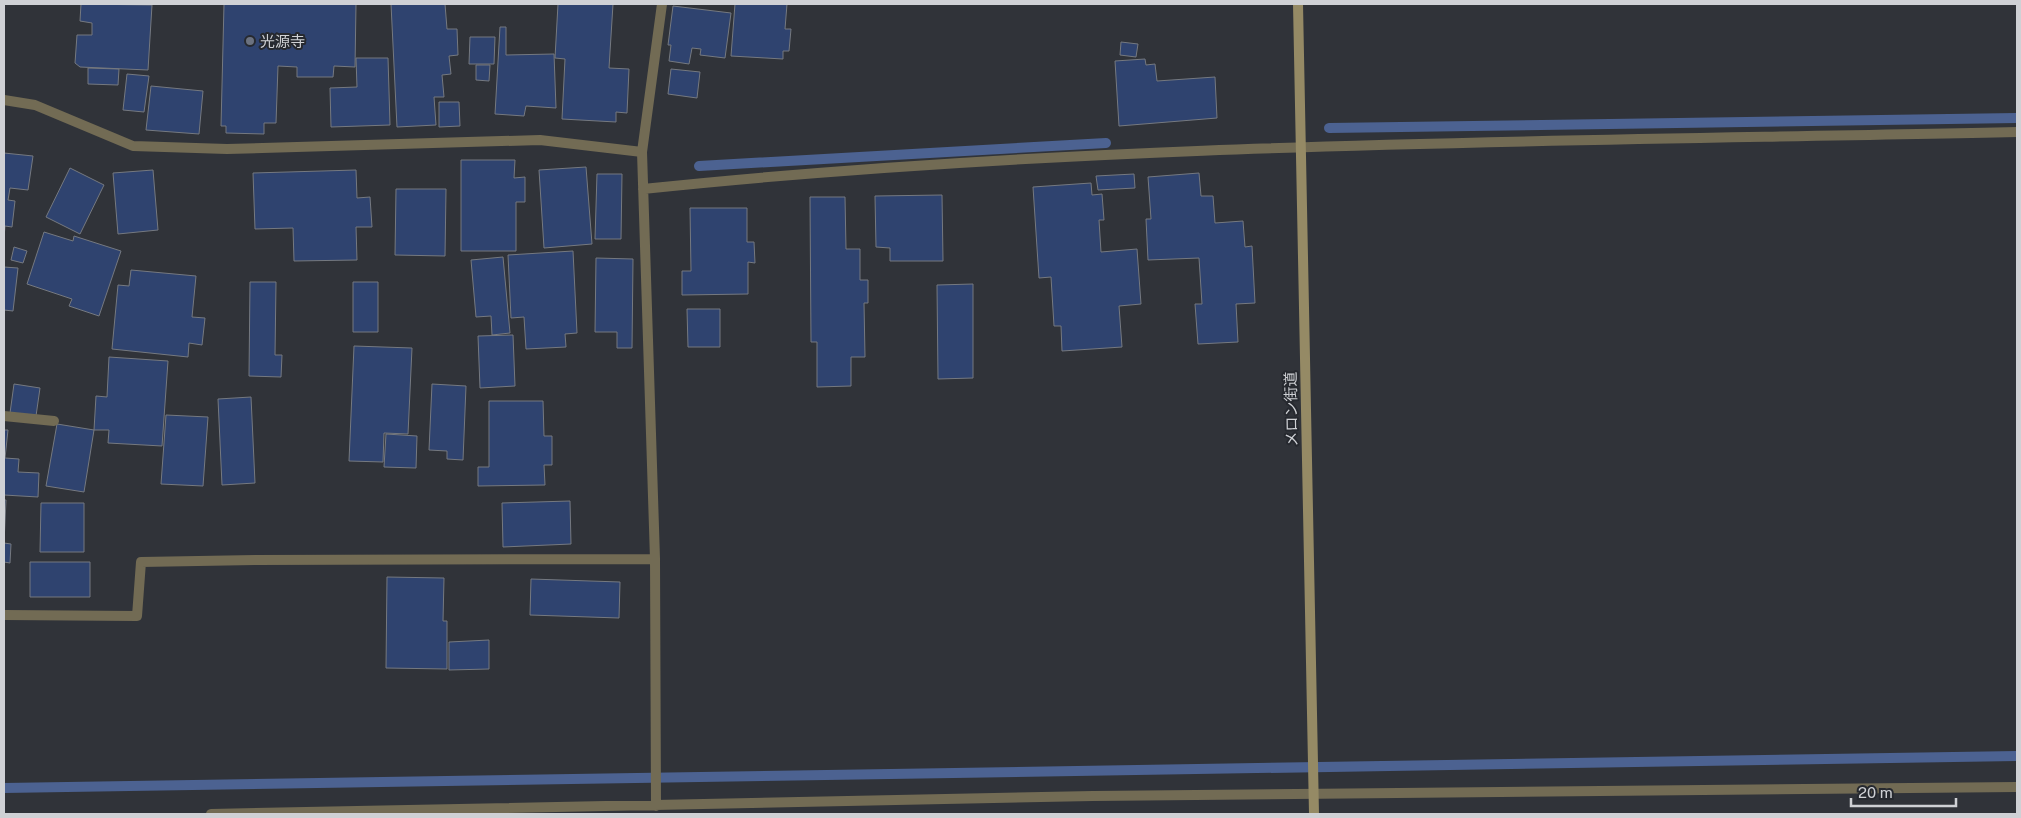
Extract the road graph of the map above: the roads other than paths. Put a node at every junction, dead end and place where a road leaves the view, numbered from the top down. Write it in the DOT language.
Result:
graph roads {
  1 [pos="662,4"];
  2 [pos="1298,4"];
  3 [pos="4,100"];
  4 [pos="2017,132"];
  5 [pos="1301,147"];
  6 [pos="642,152"];
  7 [pos="643,190"];
  8 [pos="4,416"];
  9 [pos="54,421"];
  10 [pos="655,559"];
  11 [pos="4,614"];
  12 [pos="2017,787"];
  13 [pos="1314,795"];
  14 [pos="656,806"];
  15 [pos="211,814"];
  16 [pos="1314,814"];
  1 -- 6 [label="street"];
  2 -- 5 [label="street, メロン街道"];
  3 -- 6 [label="street"];
  4 -- 5 [label="street"];
  5 -- 7 [label="street"];
  5 -- 13 [label="street, メロン街道"];
  6 -- 7 [label="street"];
  7 -- 10 [label="street"];
  8 -- 9 [label="street"];
  10 -- 11 [label="street"];
  10 -- 14 [label="street"];
  12 -- 13 [label="street"];
  13 -- 14 [label="street"];
  13 -- 16 [label="street, メロン街道"];
  14 -- 15 [label="street"];
}
